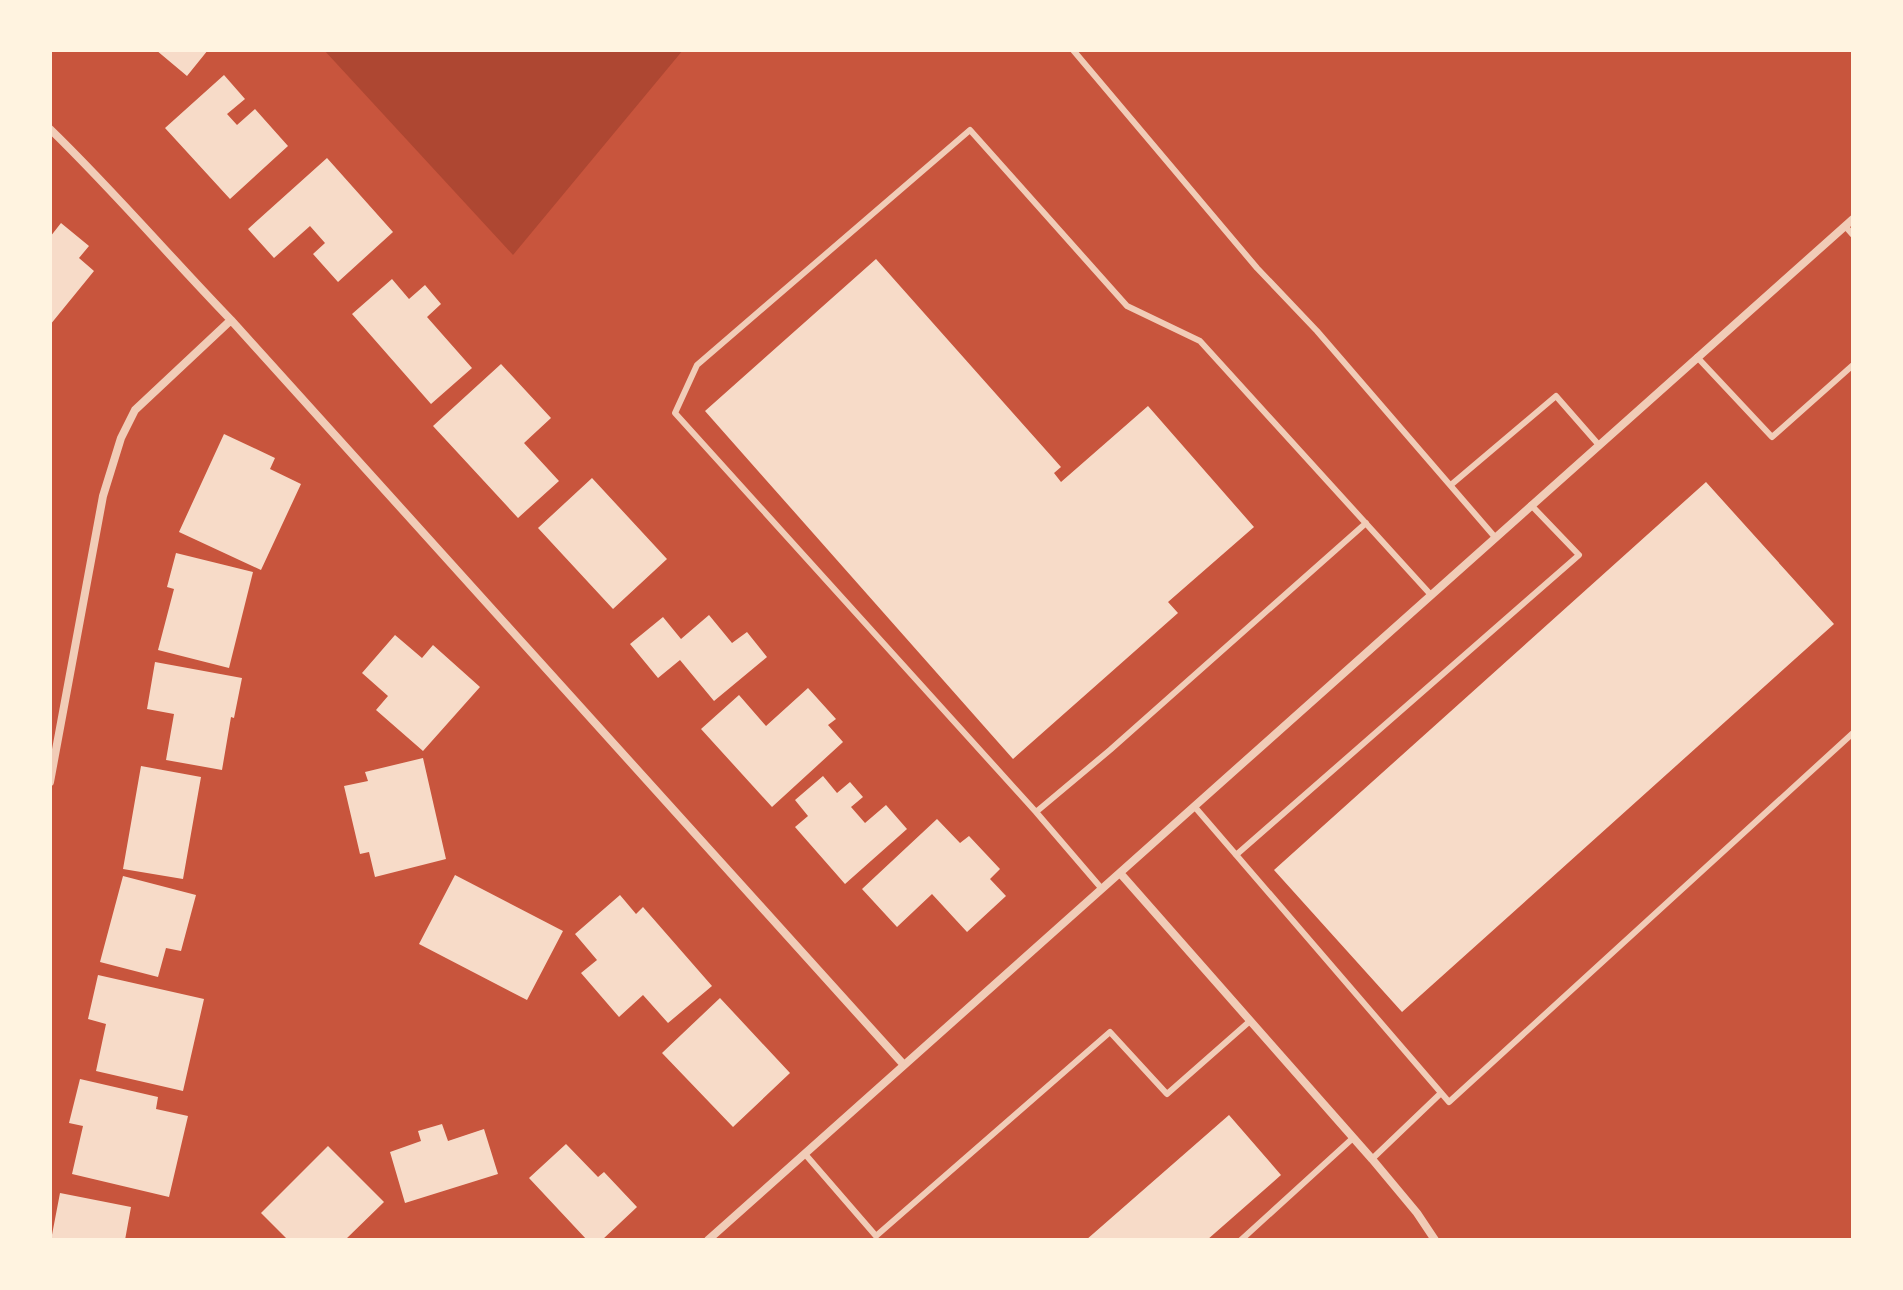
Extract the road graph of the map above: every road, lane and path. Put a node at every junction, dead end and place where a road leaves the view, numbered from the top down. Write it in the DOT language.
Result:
graph roads {
  1 [pos="1073,50"];
  2 [pos="50,129"];
  3 [pos="1853,219"];
  4 [pos="1845,226"];
  5 [pos="1853,235"];
  6 [pos="231,320"];
  7 [pos="1697,357"];
  8 [pos="1853,365"];
  9 [pos="1598,444"];
  10 [pos="1452,484"];
  11 [pos="1531,505"];
  12 [pos="1366,523"];
  13 [pos="1494,536"];
  14 [pos="1431,595"];
  15 [pos="1853,733"];
  16 [pos="50,782"];
  17 [pos="1194,806"];
  18 [pos="1036,812"];
  19 [pos="1236,855"];
  20 [pos="1120,873"];
  21 [pos="1102,889"];
  22 [pos="1250,1021"];
  23 [pos="904,1065"];
  24 [pos="1441,1093"];
  25 [pos="1353,1138"];
  26 [pos="805,1154"];
  27 [pos="1372,1159"];
  28 [pos="875,1238"];
  29 [pos="708,1240"];
  30 [pos="1241,1240"];
  31 [pos="1435,1240"];
  1 -- 10 [label="lane"];
  2 -- 6 [label="street"];
  3 -- 4 [label="street"];
  4 -- 5 [label="lane"];
  4 -- 7 [label="street"];
  6 -- 16 [label="street"];
  6 -- 23 [label="street"];
  7 -- 8 [label="lane"];
  7 -- 9 [label="street"];
  9 -- 10 [label="lane"];
  9 -- 11 [label="street"];
  10 -- 13 [label="lane"];
  11 -- 13 [label="street"];
  11 -- 19 [label="lane"];
  12 -- 14 [label="lane"];
  12 -- 18 [label="lane"];
  12 -- 18 [label="lane"];
  13 -- 14 [label="street"];
  14 -- 17 [label="street"];
  15 -- 24 [label="lane"];
  17 -- 19 [label="lane"];
  17 -- 20 [label="street"];
  18 -- 21 [label="lane"];
  19 -- 24 [label="lane"];
  20 -- 21 [label="street"];
  20 -- 22 [label="street"];
  21 -- 23 [label="street"];
  22 -- 25 [label="street"];
  22 -- 28 [label="lane"];
  23 -- 26 [label="street"];
  24 -- 27 [label="lane"];
  25 -- 27 [label="street"];
  25 -- 30 [label="lane"];
  26 -- 28 [label="lane"];
  26 -- 29 [label="street"];
  27 -- 31 [label="street"];
}
